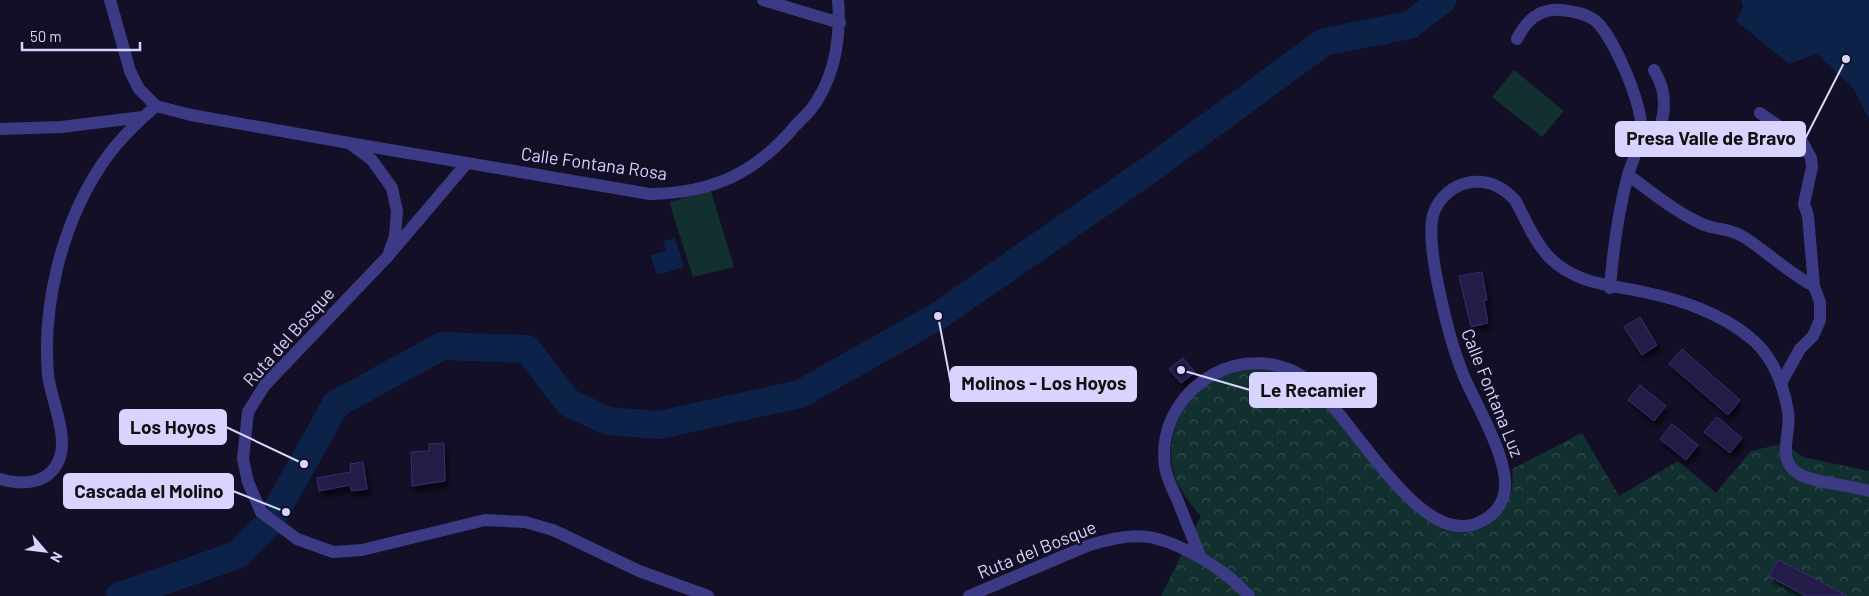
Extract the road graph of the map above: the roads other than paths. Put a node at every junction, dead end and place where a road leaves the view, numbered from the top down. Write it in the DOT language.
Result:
graph roads {
  1 [pos="110,0"];
  2 [pos="763,0"];
  3 [pos="838,0"];
  4 [pos="840,23"];
  5 [pos="1517,39"];
  6 [pos="1654,70"];
  7 [pos="156,106"];
  8 [pos="1760,114"];
  9 [pos="143,118"];
  10 [pos="0,129"];
  11 [pos="350,143"];
  12 [pos="1639,145"];
  13 [pos="467,163"];
  14 [pos="1628,175"];
  15 [pos="388,256"];
  16 [pos="1814,286"];
  17 [pos="1610,288"];
  18 [pos="1781,383"];
  19 [pos="0,478"];
  20 [pos="1869,491"];
  21 [pos="1201,558"];
  22 [pos="708,596"];
  23 [pos="969,596"];
  24 [pos="1249,596"];
  1 -- 7 [label="street"];
  2 -- 4 [label="street"];
  3 -- 4 [label="street, Calle Fontana Rosa"];
  4 -- 13 [label="street, Calle Fontana Rosa"];
  5 -- 12 [label="street"];
  6 -- 12 [label="street"];
  7 -- 9 [label="street"];
  7 -- 11 [label="street, Ruta del Bosque"];
  8 -- 16 [label="street"];
  9 -- 10 [label="street"];
  9 -- 19 [label="street"];
  11 -- 13 [label="street, Calle Fontana Rosa"];
  11 -- 15 [label="street, Ruta del Bosque"];
  12 -- 14 [label="street"];
  13 -- 15 [label="street"];
  14 -- 16 [label="street"];
  14 -- 17 [label="street"];
  15 -- 22 [label="street, Ruta del Bosque"];
  16 -- 18 [label="street"];
  17 -- 18 [label="street, Calle Fontana Luz"];
  17 -- 21 [label="street, Calle Fontana Luz"];
  18 -- 20 [label="street, Calle Fontana Luz"];
  21 -- 23 [label="street, Ruta del Bosque"];
  21 -- 24 [label="street, Ruta del Bosque"];
}
